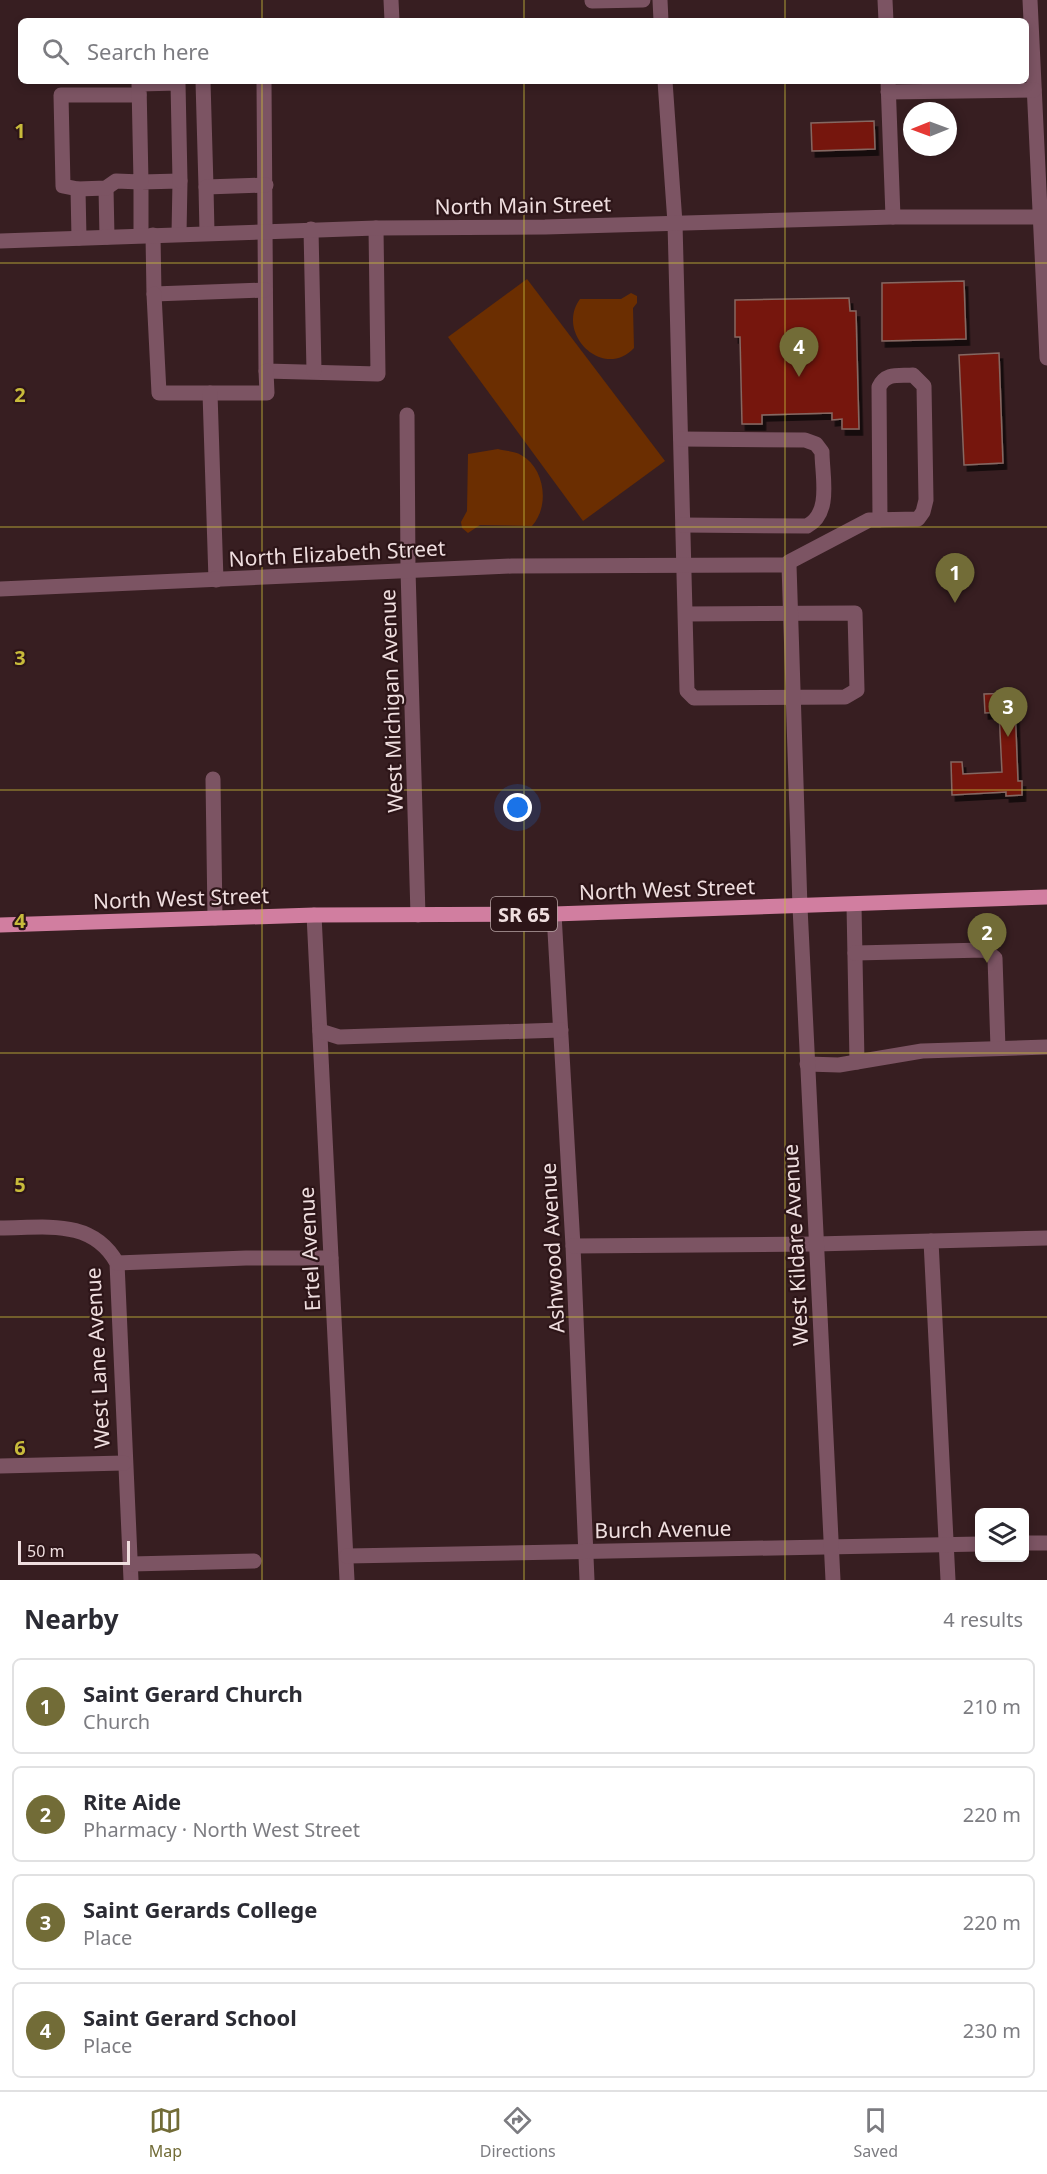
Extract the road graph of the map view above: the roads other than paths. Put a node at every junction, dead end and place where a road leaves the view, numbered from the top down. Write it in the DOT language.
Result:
graph roads {
  1 [pos="391,0"];
  2 [pos="643,0"];
  3 [pos="660,0"];
  4 [pos="885,0"];
  5 [pos="1030,0"];
  6 [pos="592,1"];
  7 [pos="392,18"];
  8 [pos="661,18"];
  9 [pos="886,18"];
  10 [pos="139,84"];
  11 [pos="178,84"];
  12 [pos="203,84"];
  13 [pos="264,84"];
  14 [pos="665,84"];
  15 [pos="888,87"];
  16 [pos="1035,90"];
  17 [pos="139,95"];
  18 [pos="180,181"];
  19 [pos="141,182"];
  20 [pos="266,184"];
  21 [pos="206,187"];
  22 [pos="106,188"];
  23 [pos="78,189"];
  24 [pos="893,217"];
  25 [pos="1044,217"];
  26 [pos="675,223"];
  27 [pos="376,228"];
  28 [pos="311,230"];
  29 [pos="266,231"];
  30 [pos="207,233"];
  31 [pos="179,234"];
  32 [pos="147,235"];
  33 [pos="107,237"];
  34 [pos="79,238"];
  35 [pos="0,241"];
  36 [pos="265,290"];
  37 [pos="154,294"];
  38 [pos="1047,345"];
  39 [pos="1047,358"];
  40 [pos="266,371"];
  41 [pos="314,371"];
  42 [pos="210,393"];
  43 [pos="407,415"];
  44 [pos="681,439"];
  45 [pos="880,520"];
  46 [pos="683,525"];
  47 [pos="680,564"];
  48 [pos="789,565"];
  49 [pos="408,570"];
  50 [pos="216,580"];
  51 [pos="0,589"];
  52 [pos="685,614"];
  53 [pos="791,614"];
  54 [pos="793,697"];
  55 [pos="213,778"];
  56 [pos="1047,897"];
  57 [pos="854,905"];
  58 [pos="800,907"];
  59 [pos="554,914"];
  60 [pos="314,915"];
  61 [pos="418,915"];
  62 [pos="215,918"];
  63 [pos="0,925"];
  64 [pos="855,953"];
  65 [pos="561,1030"];
  66 [pos="320,1031"];
  67 [pos="1047,1047"];
  68 [pos="998,1048"];
  69 [pos="857,1062"];
  70 [pos="807,1064"];
  71 [pos="0,1228"];
  72 [pos="1047,1238"];
  73 [pos="931,1241"];
  74 [pos="816,1244"];
  75 [pos="573,1246"];
  76 [pos="331,1258"];
  77 [pos="117,1263"];
  78 [pos="124,1463"];
  79 [pos="0,1466"];
  80 [pos="1047,1543"];
  81 [pos="1029,1544"];
  82 [pos="945,1545"];
  83 [pos="975,1545"];
  84 [pos="832,1548"];
  85 [pos="586,1551"];
  86 [pos="347,1556"];
  87 [pos="254,1561"];
  88 [pos="131,1564"];
  89 [pos="132,1580"];
  90 [pos="347,1580"];
  91 [pos="587,1580"];
  92 [pos="834,1580"];
  93 [pos="948,1580"];
  1 -- 7 [label="street"];
  2 -- 6 [label="street"];
  3 -- 8 [label="street"];
  4 -- 9 [label="street"];
  5 -- 16 [label="street"];
  10 -- 17 [label="street"];
  11 -- 18 [label="street"];
  12 -- 21 [label="street"];
  13 -- 20 [label="street"];
  14 -- 26 [label="street"];
  15 -- 16 [label="street"];
  15 -- 24 [label="street"];
  16 -- 25 [label="street"];
  17 -- 19 [label="street"];
  17 -- 23 [label="street"];
  18 -- 19 [label="street"];
  18 -- 31 [label="street"];
  19 -- 22 [label="street"];
  19 -- 32 [label="street"];
  20 -- 21 [label="street"];
  20 -- 29 [label="street"];
  21 -- 30 [label="street"];
  22 -- 23 [label="street"];
  22 -- 33 [label="street"];
  23 -- 34 [label="street"];
  24 -- 25 [label="street, North Main Street"];
  24 -- 26 [label="street, North Main Street"];
  25 -- 38 [label="street"];
  26 -- 27 [label="street, North Main Street"];
  26 -- 44 [label="street"];
  27 -- 28 [label="street, North Main Street"];
  27 -- 41 [label="street"];
  28 -- 29 [label="street, North Main Street"];
  28 -- 41 [label="street"];
  29 -- 30 [label="street, North Main Street"];
  29 -- 36 [label="street"];
  30 -- 31 [label="street, North Main Street"];
  31 -- 32 [label="street, North Main Street"];
  32 -- 33 [label="street, North Main Street"];
  32 -- 37 [label="street"];
  33 -- 34 [label="street, North Main Street"];
  34 -- 35 [label="street, North Main Street"];
  36 -- 37 [label="street"];
  36 -- 40 [label="street"];
  37 -- 42 [label="street"];
  38 -- 39 [label="street"];
  40 -- 41 [label="street"];
  40 -- 42 [label="street"];
  42 -- 50 [label="street"];
  43 -- 49 [label="street, West Michigan Avenue"];
  44 -- 46 [label="street"];
  44 -- 46 [label="street"];
  45 -- 45 [label="street"];
  45 -- 48 [label="street"];
  46 -- 47 [label="street"];
  47 -- 48 [label="street, North Elizabeth Street"];
  47 -- 49 [label="street, North Elizabeth Street"];
  47 -- 52 [label="street"];
  48 -- 53 [label="street, West Kildare Avenue"];
  49 -- 50 [label="street, North Elizabeth Street"];
  49 -- 61 [label="street, West Michigan Avenue"];
  50 -- 51 [label="street, North Elizabeth Street"];
  52 -- 53 [label="street"];
  52 -- 54 [label="street"];
  53 -- 54 [label="street, West Kildare Avenue"];
  53 -- 54 [label="street"];
  54 -- 58 [label="street, West Kildare Avenue"];
  55 -- 62 [label="street"];
  56 -- 57 [label="main road, North West Street / SR 65"];
  57 -- 58 [label="main road, North West Street / SR 65"];
  57 -- 64 [label="street"];
  58 -- 59 [label="main road, North West Street / SR 65"];
  58 -- 70 [label="street, West Kildare Avenue"];
  59 -- 61 [label="main road, North West Street / SR 65"];
  59 -- 65 [label="street, Ashwood Avenue"];
  60 -- 61 [label="main road, North West Street / SR 65"];
  60 -- 62 [label="main road, North West Street / SR 65"];
  60 -- 66 [label="street, Ertel Avenue"];
  62 -- 63 [label="main road, North West Street / SR 65"];
  64 -- 68 [label="street"];
  64 -- 69 [label="street"];
  65 -- 66 [label="street"];
  65 -- 75 [label="street, Ashwood Avenue"];
  66 -- 76 [label="street, Ertel Avenue"];
  67 -- 68 [label="street"];
  68 -- 69 [label="street"];
  69 -- 70 [label="street"];
  70 -- 74 [label="street, West Kildare Avenue"];
  71 -- 77 [label="street, West Lane Avenue"];
  72 -- 73 [label="street"];
  73 -- 74 [label="street"];
  73 -- 82 [label="street"];
  74 -- 75 [label="street"];
  74 -- 84 [label="street, West Kildare Avenue"];
  75 -- 85 [label="street, Ashwood Avenue"];
  76 -- 77 [label="street"];
  76 -- 86 [label="street, Ertel Avenue"];
  77 -- 78 [label="street, West Lane Avenue"];
  78 -- 79 [label="street"];
  78 -- 88 [label="street, West Lane Avenue"];
  80 -- 81 [label="street"];
  82 -- 83 [label="street, Burch Avenue"];
  82 -- 84 [label="street, Burch Avenue"];
  82 -- 93 [label="street"];
  84 -- 85 [label="street, Burch Avenue"];
  84 -- 92 [label="street, West Kildare Avenue"];
  85 -- 86 [label="street, Burch Avenue"];
  85 -- 91 [label="street, Ashwood Avenue"];
  86 -- 90 [label="street, Ertel Avenue"];
  87 -- 88 [label="street"];
  88 -- 89 [label="street, West Lane Avenue"];
}
